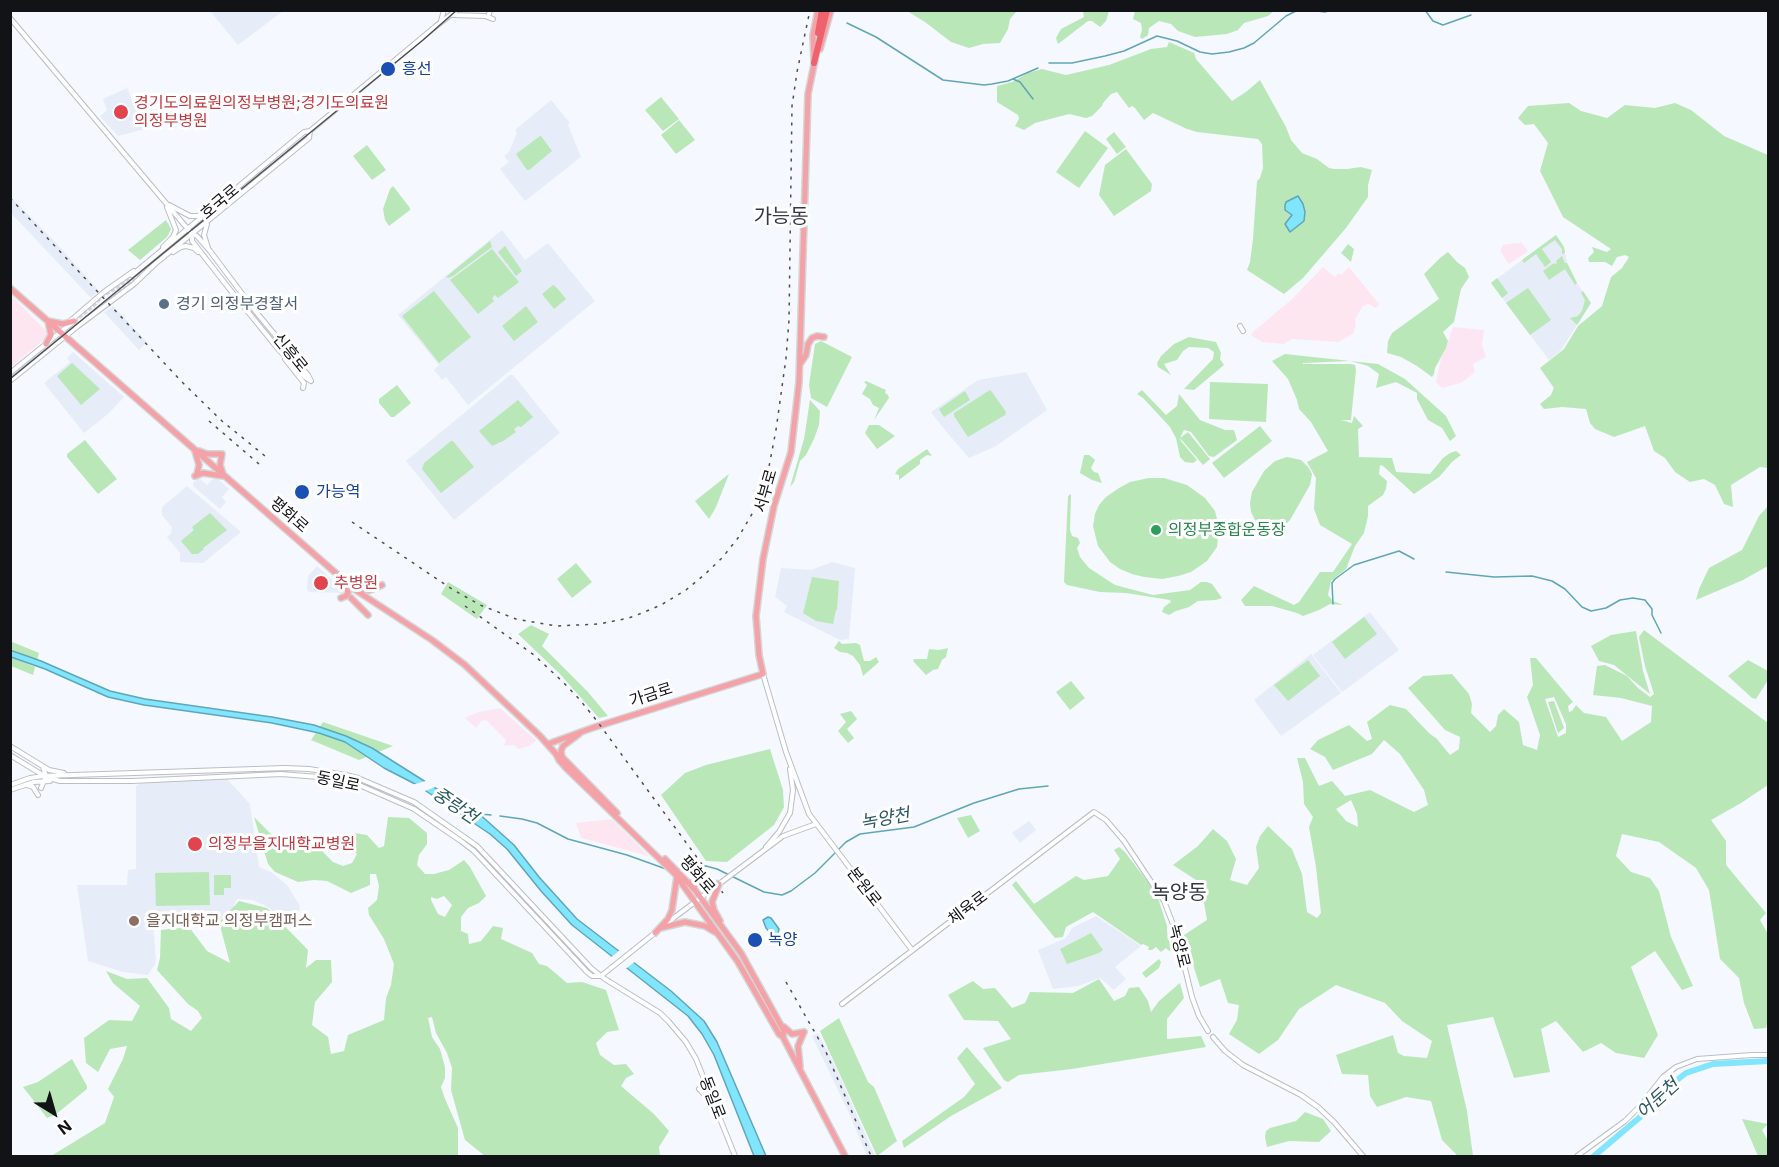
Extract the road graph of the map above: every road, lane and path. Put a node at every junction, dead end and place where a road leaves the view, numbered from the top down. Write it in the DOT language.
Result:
graph roads {
  1 [pos="444,10"];
  2 [pos="457,10"];
  3 [pos="820,10"];
  4 [pos="829,10"];
  5 [pos="450,17"];
  6 [pos="10,18"];
  7 [pos="493,19"];
  8 [pos="441,21"];
  9 [pos="814,63"];
  10 [pos="310,131"];
  11 [pos="166,203"];
  12 [pos="212,209"];
  13 [pos="217,213"];
  14 [pos="188,229"];
  15 [pos="192,234"];
  16 [pos="210,251"];
  17 [pos="203,256"];
  18 [pos="151,260"];
  19 [pos="155,264"];
  20 [pos="140,268"];
  21 [pos="132,275"];
  22 [pos="10,288"];
  23 [pos="48,321"];
  24 [pos="74,321"];
  25 [pos="1240,326"];
  26 [pos="261,327"];
  27 [pos="1243,332"];
  28 [pos="62,334"];
  29 [pos="824,337"];
  30 [pos="46,344"];
  31 [pos="800,365"];
  32 [pos="10,373"];
  33 [pos="10,381"];
  34 [pos="303,388"];
  35 [pos="195,450"];
  36 [pos="224,476"];
  37 [pos="330,568"];
  38 [pos="382,585"];
  39 [pos="354,590"];
  40 [pos="341,598"];
  41 [pos="351,598"];
  42 [pos="368,615"];
  43 [pos="764,674"];
  44 [pos="582,731"];
  45 [pos="548,744"];
  46 [pos="10,746"];
  47 [pos="10,755"];
  48 [pos="559,755"];
  49 [pos="789,760"];
  50 [pos="25,765"];
  51 [pos="40,765"];
  52 [pos="80,775"];
  53 [pos="44,778"];
  54 [pos="60,781"];
  55 [pos="26,782"];
  56 [pos="10,785"];
  57 [pos="10,790"];
  58 [pos="38,795"];
  59 [pos="1094,812"];
  60 [pos="816,824"];
  61 [pos="762,851"];
  62 [pos="677,874"];
  63 [pos="688,882"];
  64 [pos="720,883"];
  65 [pos="698,900"];
  66 [pos="658,931"];
  67 [pos="726,934"];
  68 [pos="718,935"];
  69 [pos="733,948"];
  70 [pos="912,950"];
  71 [pos="601,976"];
  72 [pos="842,1004"];
  73 [pos="781,1025"];
  74 [pos="1208,1031"];
  75 [pos="783,1037"];
  76 [pos="1213,1037"];
  77 [pos="1768,1055"];
  78 [pos="800,1069"];
  79 [pos="699,1089"];
  80 [pos="715,1106"];
  81 [pos="735,1156"];
  82 [pos="845,1156"];
  83 [pos="1363,1156"];
  84 [pos="1577,1156"];
  1 -- 8 [label="street"];
  2 -- 5 [label="street, 호국로"];
  3 -- 9 [label="highway"];
  4 -- 9 [label="highway"];
  5 -- 7 [label="street"];
  5 -- 8 [label="street, 호국로"];
  6 -- 11 [label="street, 신흥로"];
  8 -- 10 [label="street, 호국로"];
  9 -- 31 [label="main road, 서부로"];
  10 -- 12 [label="street, 호국로"];
  10 -- 13 [label="street, 호국로"];
  11 -- 12 [label="street"];
  11 -- 14 [label="street, 신흥로"];
  11 -- 18 [label="street"];
  12 -- 14 [label="street, 호국로"];
  13 -- 15 [label="street, 호국로"];
  13 -- 16 [label="street"];
  14 -- 15 [label="street, 신흥로"];
  14 -- 18 [label="street, 호국로"];
  15 -- 16 [label="street, 신흥로"];
  15 -- 17 [label="street, 신흥로"];
  15 -- 19 [label="street, 호국로"];
  16 -- 26 [label="street, 신흥로"];
  17 -- 19 [label="street"];
  17 -- 26 [label="street, 신흥로"];
  18 -- 20 [label="street, 호국로"];
  19 -- 24 [label="street, 호국로"];
  20 -- 21 [label="street, 호국로"];
  20 -- 24 [label="street"];
  22 -- 23 [label="main road, 평화로"];
  23 -- 24 [label="main road"];
  23 -- 28 [label="main road, 평화로"];
  23 -- 30 [label="main road"];
  24 -- 28 [label="street"];
  25 -- 27 [label="street"];
  26 -- 34 [label="street"];
  28 -- 30 [label="street"];
  28 -- 33 [label="street"];
  28 -- 35 [label="main road, 평화로"];
  29 -- 31 [label="main road"];
  30 -- 32 [label="street"];
  31 -- 43 [label="main road, 서부로"];
  35 -- 36 [label="main road, 평화로"];
  35 -- 36 [label="main road"];
  35 -- 36 [label="main road"];
  36 -- 37 [label="main road, 평화로"];
  37 -- 39 [label="main road, 평화로"];
  37 -- 40 [label="main road"];
  38 -- 39 [label="main road"];
  39 -- 45 [label="main road, 평화로"];
  41 -- 42 [label="main road"];
  43 -- 44 [label="main road, 가금로"];
  43 -- 49 [label="street, 서부로"];
  44 -- 45 [label="main road, 가금로"];
  44 -- 48 [label="main road"];
  45 -- 48 [label="main road, 평화로"];
  46 -- 51 [label="street"];
  47 -- 50 [label="street, 동일로"];
  48 -- 62 [label="main road, 평화로"];
  49 -- 60 [label="street, 서부로"];
  49 -- 61 [label="street"];
  50 -- 53 [label="street, 동일로"];
  50 -- 55 [label="street"];
  51 -- 52 [label="street"];
  51 -- 53 [label="street"];
  52 -- 53 [label="street, 동일로"];
  52 -- 71 [label="street, 동일로"];
  53 -- 54 [label="street, 동일로"];
  53 -- 54 [label="street"];
  53 -- 55 [label="street"];
  54 -- 71 [label="street, 동일로"];
  55 -- 56 [label="street"];
  55 -- 57 [label="street"];
  55 -- 58 [label="street"];
  59 -- 70 [label="street, 체육로"];
  59 -- 74 [label="street, 녹양로"];
  60 -- 61 [label="street"];
  60 -- 70 [label="street, 본원로"];
  61 -- 64 [label="street"];
  62 -- 63 [label="main road, 평화로"];
  62 -- 65 [label="main road, 평화로"];
  62 -- 66 [label="main road"];
  63 -- 64 [label="main road"];
  63 -- 65 [label="main road, 평화로"];
  64 -- 65 [label="street"];
  64 -- 67 [label="main road"];
  65 -- 66 [label="street"];
  65 -- 67 [label="main road, 평화로"];
  65 -- 68 [label="main road, 평화로"];
  66 -- 68 [label="main road"];
  66 -- 71 [label="street"];
  67 -- 69 [label="main road, 평화로"];
  68 -- 69 [label="main road, 평화로"];
  69 -- 73 [label="main road, 평화로"];
  69 -- 75 [label="main road, 평화로"];
  70 -- 72 [label="street, 체육로"];
  71 -- 80 [label="street, 동일로"];
  73 -- 75 [label="main road, 평화로"];
  73 -- 78 [label="main road"];
  75 -- 78 [label="main road, 평화로"];
  76 -- 83 [label="street"];
  77 -- 84 [label="street"];
  78 -- 82 [label="main road, 평화로"];
  79 -- 80 [label="street"];
  80 -- 81 [label="street, 동일로"];
}
